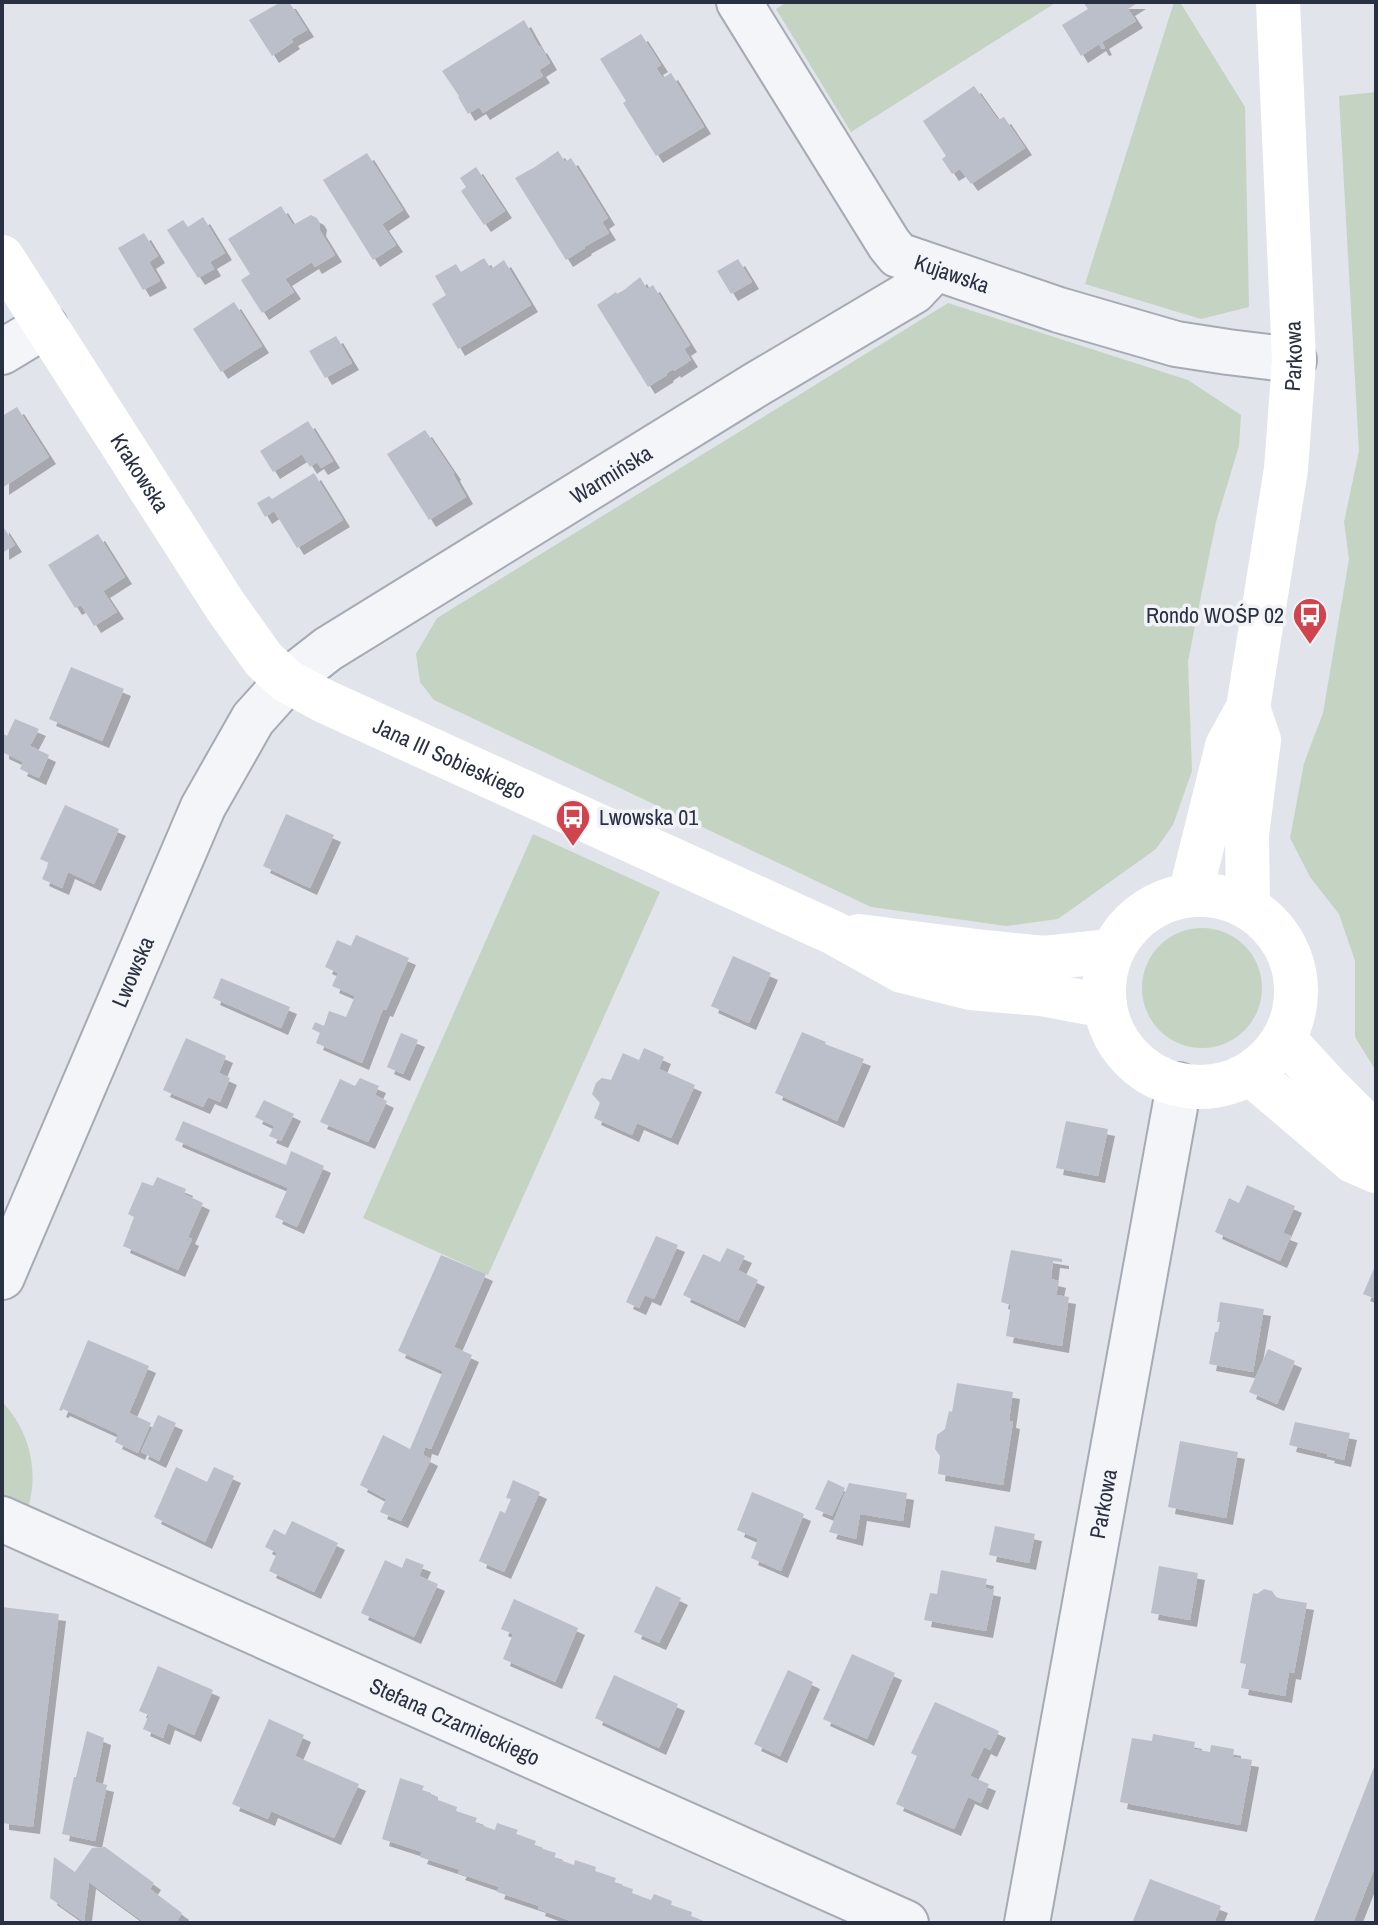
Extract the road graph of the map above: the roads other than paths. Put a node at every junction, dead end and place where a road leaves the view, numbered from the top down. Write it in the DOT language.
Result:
graph roads {
  1 [pos="739,2"];
  2 [pos="1278,2"];
  3 [pos="2,257"];
  4 [pos="930,267"];
  5 [pos="45,326"];
  6 [pos="2,352"];
  7 [pos="1294,360"];
  8 [pos="287,681"];
  9 [pos="1248,708"];
  10 [pos="1190,895"];
  11 [pos="1248,905"];
  12 [pos="834,933"];
  13 [pos="1111,951"];
  14 [pos="1105,1006"];
  15 [pos="1284,1039"];
  16 [pos="1251,1074"];
  17 [pos="1179,1085"];
  18 [pos="1376,1135"];
  19 [pos="1376,1171"];
  20 [pos="2,1277"];
  21 [pos="2,1519"];
  22 [pos="906,1923"];
  23 [pos="1027,1923"];
  1 -- 4 [label="street, Kujawska"];
  2 -- 7 [label="street, Parkowa"];
  3 -- 5 [label="street, Krakowska"];
  4 -- 7 [label="street, Kujawska"];
  4 -- 8 [label="street, Warmińska"];
  5 -- 6 [label="street"];
  5 -- 8 [label="street, Krakowska"];
  7 -- 9 [label="street, Parkowa"];
  8 -- 12 [label="street, Jana III Sobieskiego"];
  8 -- 20 [label="street, Lwowska"];
  9 -- 10 [label="street, Parkowa"];
  9 -- 11 [label="street, Parkowa"];
  10 -- 11 [label="street"];
  10 -- 13 [label="street"];
  11 -- 15 [label="street"];
  12 -- 13 [label="street, Jana III Sobieskiego"];
  12 -- 14 [label="street, Jana III Sobieskiego"];
  13 -- 14 [label="street"];
  14 -- 17 [label="street"];
  15 -- 16 [label="street"];
  15 -- 18 [label="street"];
  16 -- 17 [label="street"];
  16 -- 19 [label="street"];
  17 -- 23 [label="street, Parkowa"];
  21 -- 22 [label="street, Stefana Czarnieckiego"];
}
